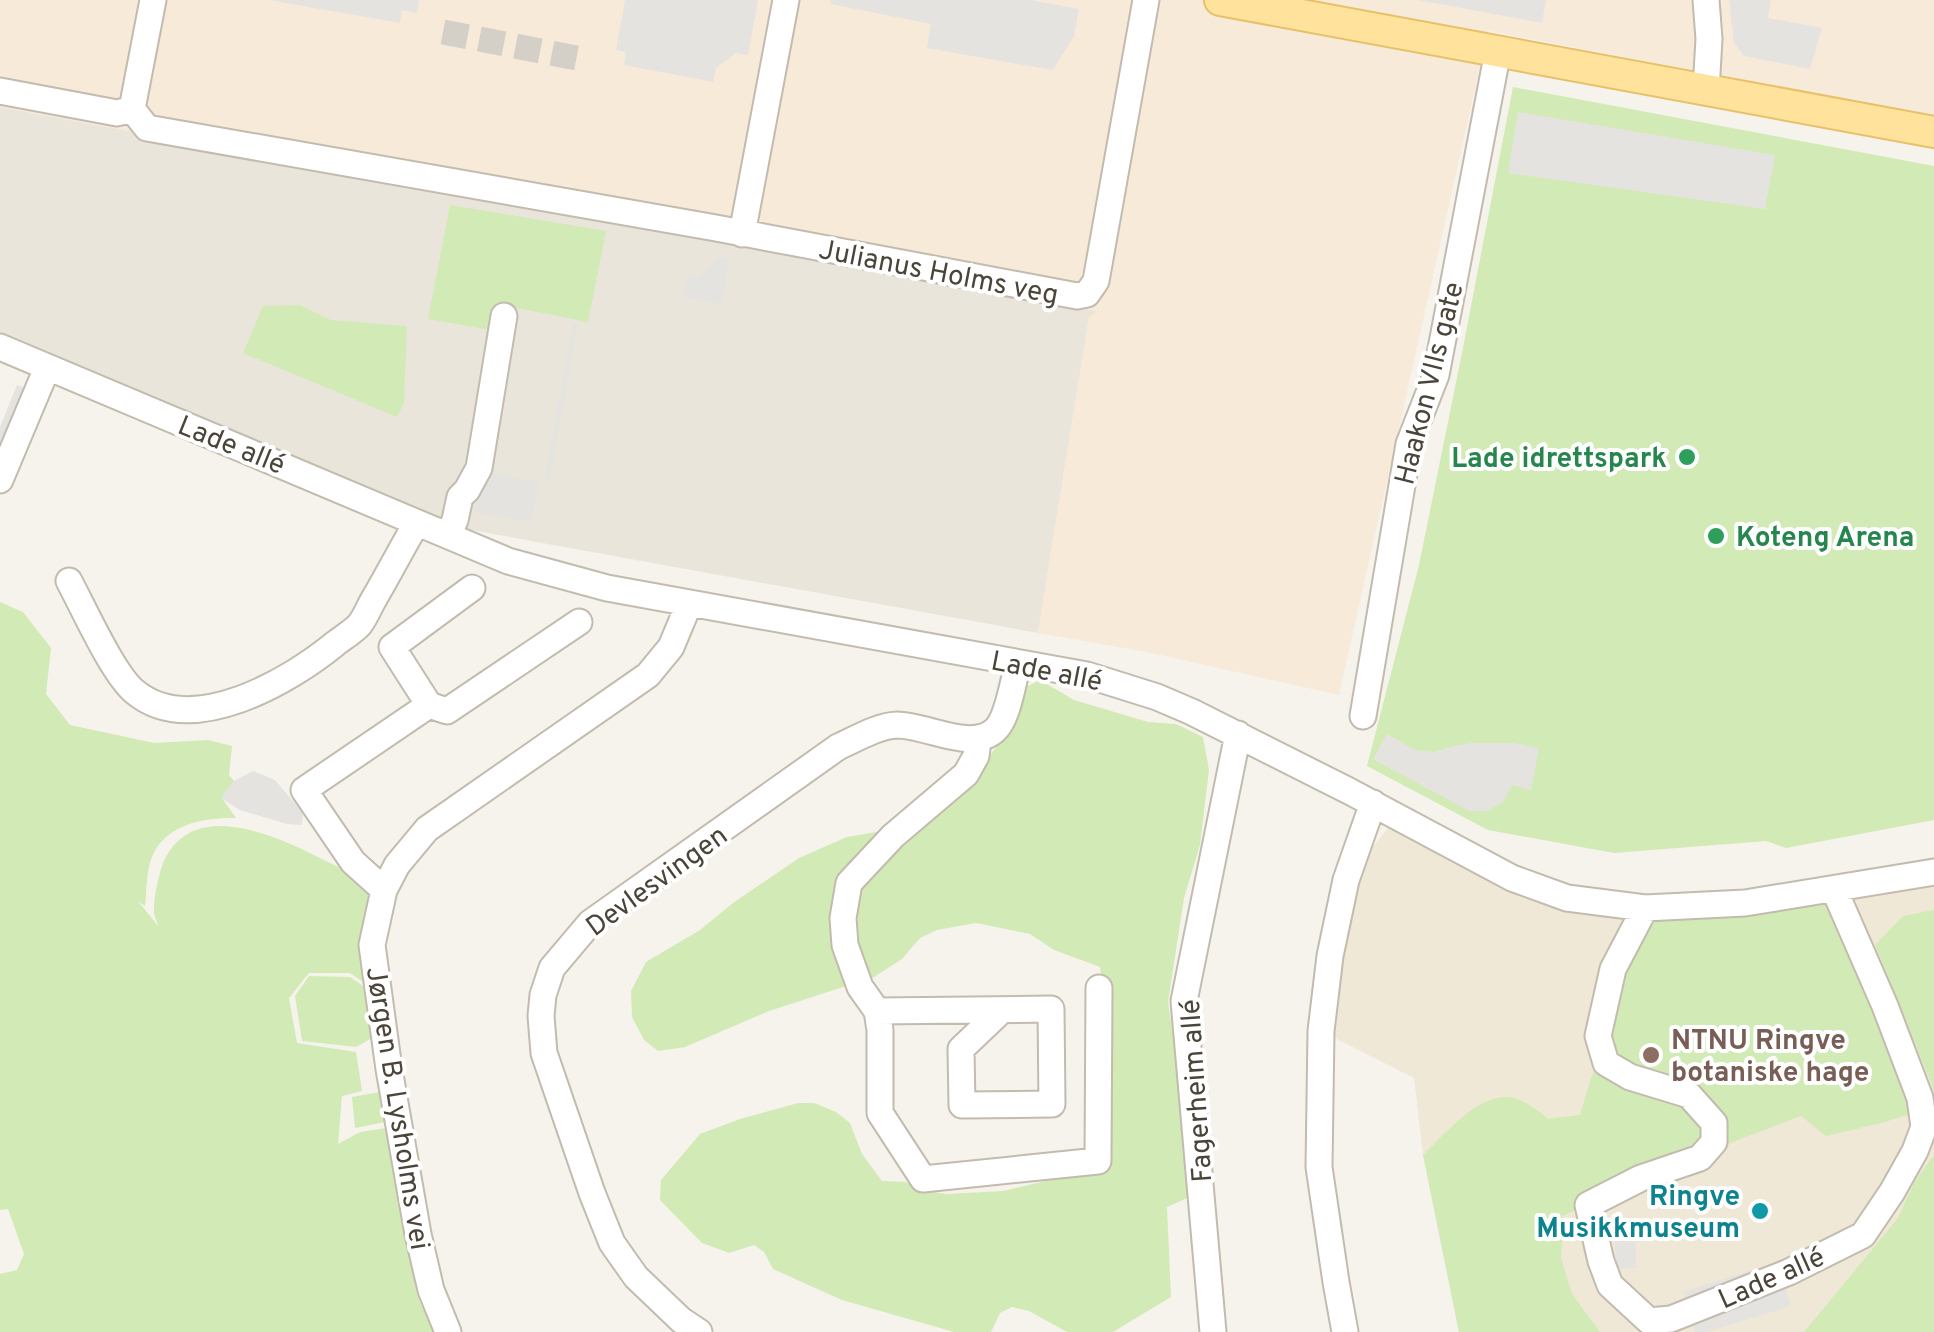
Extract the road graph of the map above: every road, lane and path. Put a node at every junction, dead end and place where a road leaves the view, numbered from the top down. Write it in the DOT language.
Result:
graph roads {
  1 [pos="153,0"];
  2 [pos="786,0"];
  3 [pos="1220,0"];
  4 [pos="1706,0"];
  5 [pos="1144,5"];
  6 [pos="1498,51"];
  7 [pos="1706,90"];
  8 [pos="0,91"];
  9 [pos="132,109"];
  10 [pos="1934,132"];
  11 [pos="742,234"];
  12 [pos="504,316"];
  13 [pos="0,347"];
  14 [pos="46,368"];
  15 [pos="0,480"];
  16 [pos="416,524"];
  17 [pos="448,535"];
  18 [pos="69,581"];
  19 [pos="472,588"];
  20 [pos="689,604"];
  21 [pos="580,622"];
  22 [pos="1018,664"];
  23 [pos="430,706"];
  24 [pos="1363,716"];
  25 [pos="1238,734"];
  26 [pos="978,740"];
  27 [pos="1373,803"];
  28 [pos="1397,817"];
  29 [pos="1934,872"];
  30 [pos="1346,880"];
  31 [pos="1834,889"];
  32 [pos="384,890"];
  33 [pos="1645,908"];
  34 [pos="1100,988"];
  35 [pos="1002,1010"];
  36 [pos="876,1011"];
  37 [pos="448,1332"];
  38 [pos="699,1332"];
  39 [pos="1213,1332"];
  40 [pos="1346,1332"];
  1 -- 9 [label="street"];
  2 -- 11 [label="street"];
  3 -- 6 [label="main road"];
  4 -- 7 [label="street"];
  5 -- 11 [label="street, Julianus Holms veg"];
  6 -- 7 [label="main road"];
  6 -- 24 [label="street, Haakon VIIs gate"];
  7 -- 10 [label="main road"];
  8 -- 9 [label="street"];
  9 -- 11 [label="street, Julianus Holms veg"];
  12 -- 17 [label="street"];
  13 -- 14 [label="street, Lade allé"];
  14 -- 15 [label="street"];
  14 -- 16 [label="street, Lade allé"];
  16 -- 17 [label="street, Lade allé"];
  16 -- 18 [label="street"];
  17 -- 20 [label="street, Lade allé"];
  19 -- 23 [label="street"];
  20 -- 22 [label="street, Lade allé"];
  20 -- 32 [label="street, Jørgen B. Lysholms vei"];
  21 -- 23 [label="street"];
  22 -- 25 [label="street, Lade allé"];
  22 -- 26 [label="street"];
  23 -- 32 [label="street"];
  25 -- 27 [label="street, Lade allé"];
  25 -- 39 [label="street, Fagerheim allé"];
  26 -- 36 [label="street"];
  26 -- 38 [label="street, Devlesvingen"];
  27 -- 28 [label="street, Lade allé"];
  27 -- 30 [label="street"];
  28 -- 30 [label="street"];
  28 -- 33 [label="street, Lade allé"];
  29 -- 31 [label="street, Lade allé"];
  30 -- 40 [label="street"];
  31 -- 33 [label="street, Lade allé"];
  31 -- 33 [label="street, Lade allé"];
  32 -- 37 [label="street, Jørgen B. Lysholms vei"];
  34 -- 36 [label="street"];
  35 -- 35 [label="street"];
  35 -- 36 [label="street"];
}
